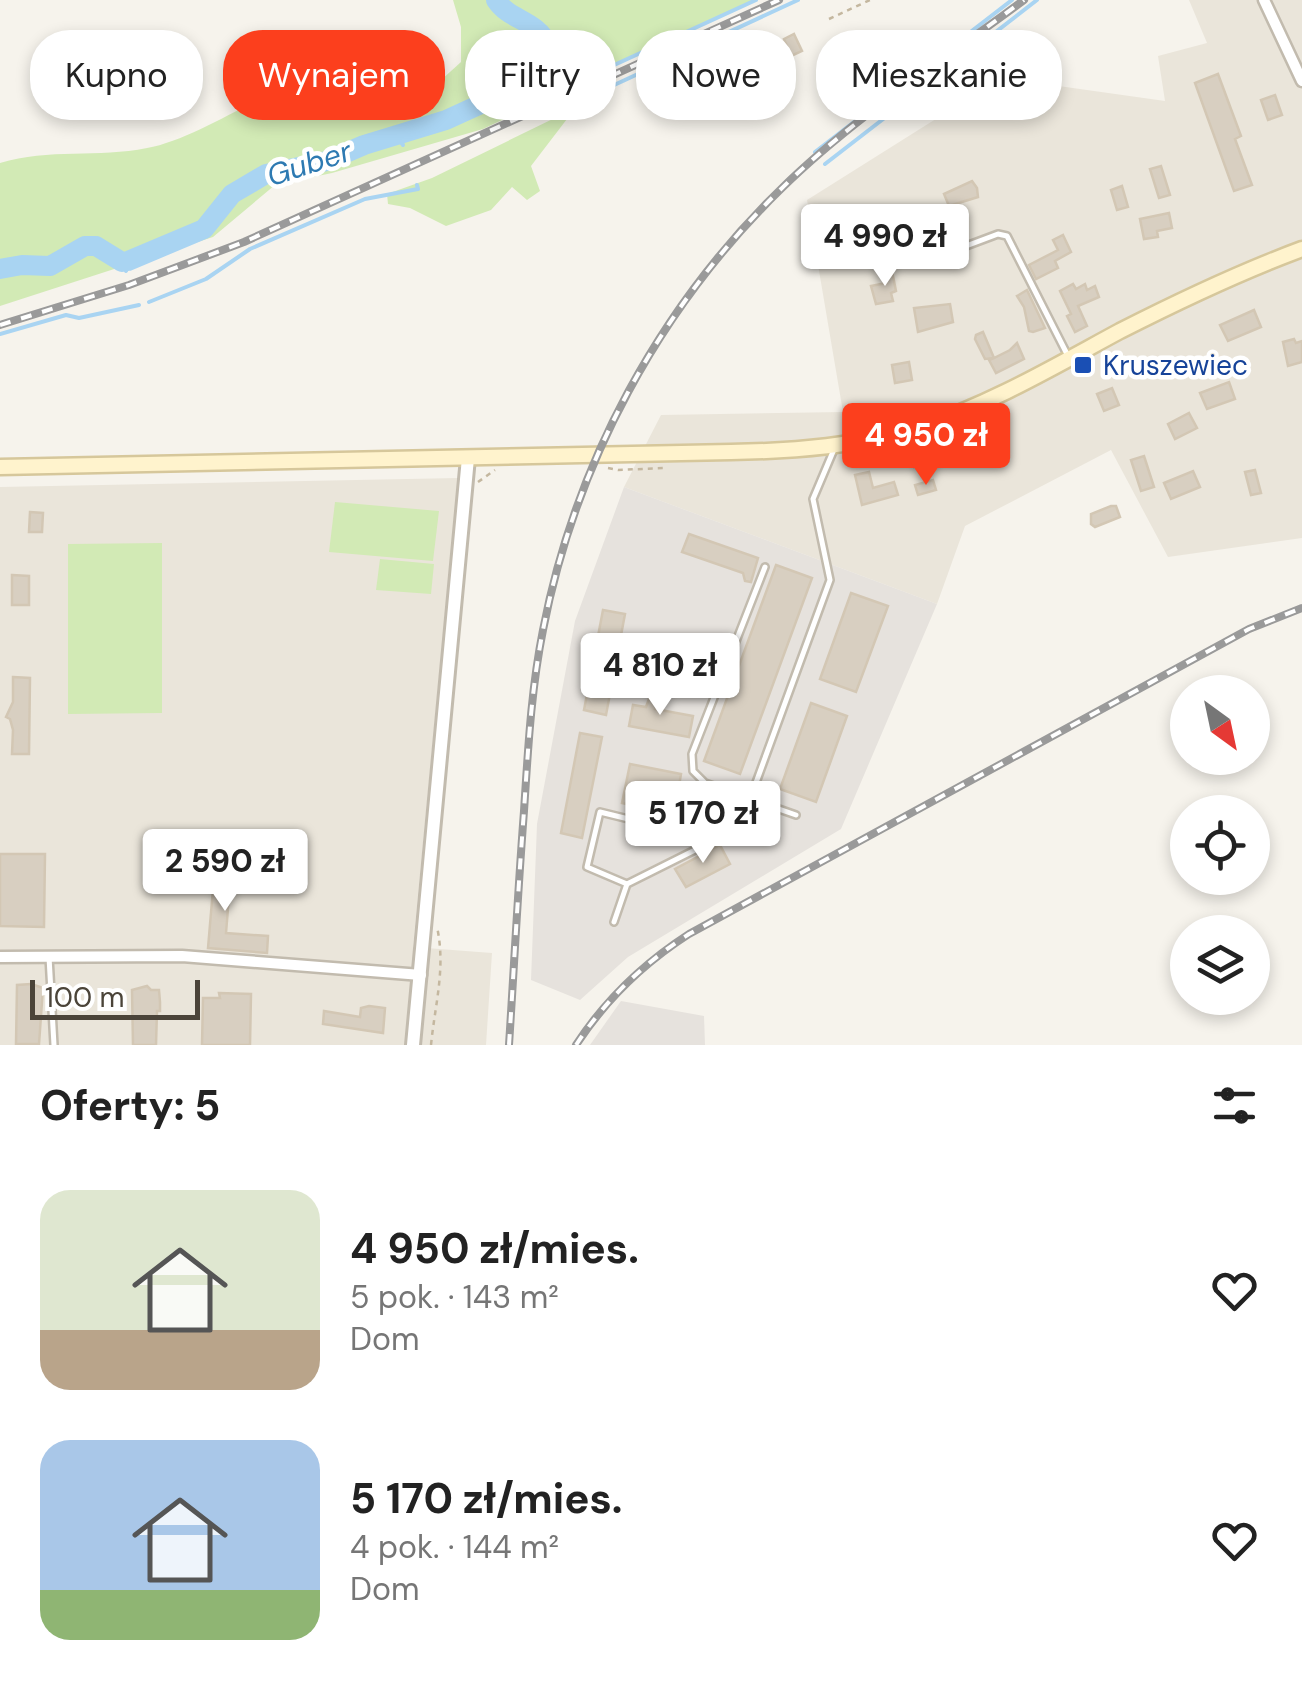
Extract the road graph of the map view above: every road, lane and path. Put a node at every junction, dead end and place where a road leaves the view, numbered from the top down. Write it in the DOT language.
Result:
graph roads {
  1 [pos="870,0"];
  2 [pos="1264,0"];
  3 [pos="830,19"];
  4 [pos="1302,81"];
  5 [pos="958,248"];
  6 [pos="1302,249"];
  7 [pos="1070,358"];
  8 [pos="836,446"];
  9 [pos="468,458"];
  10 [pos="602,466"];
  11 [pos="0,467"];
  12 [pos="664,468"];
  13 [pos="507,469"];
  14 [pos="475,491"];
  15 [pos="766,566"];
  16 [pos="750,800"];
  17 [pos="796,815"];
  18 [pos="714,840"];
  19 [pos="626,884"];
  20 [pos="614,922"];
  21 [pos="436,924"];
  22 [pos="0,957"];
  23 [pos="49,957"];
  24 [pos="421,976"];
  25 [pos="54,1045"];
  26 [pos="413,1045"];
  27 [pos="432,1045"];
  1 -- 3 [label="path"];
  2 -- 4 [label="street"];
  5 -- 7 [label="lane"];
  6 -- 7 [label="main road"];
  7 -- 8 [label="main road"];
  8 -- 9 [label="main road"];
  8 -- 16 [label="lane"];
  9 -- 11 [label="main road"];
  9 -- 24 [label="street"];
  10 -- 12 [label="path"];
  13 -- 14 [label="path"];
  15 -- 16 [label="lane"];
  16 -- 17 [label="lane"];
  16 -- 18 [label="lane"];
  18 -- 19 [label="lane"];
  18 -- 19 [label="lane"];
  19 -- 20 [label="lane"];
  21 -- 27 [label="path"];
  22 -- 23 [label="street"];
  23 -- 24 [label="street"];
  23 -- 25 [label="lane"];
  24 -- 26 [label="street"];
}
